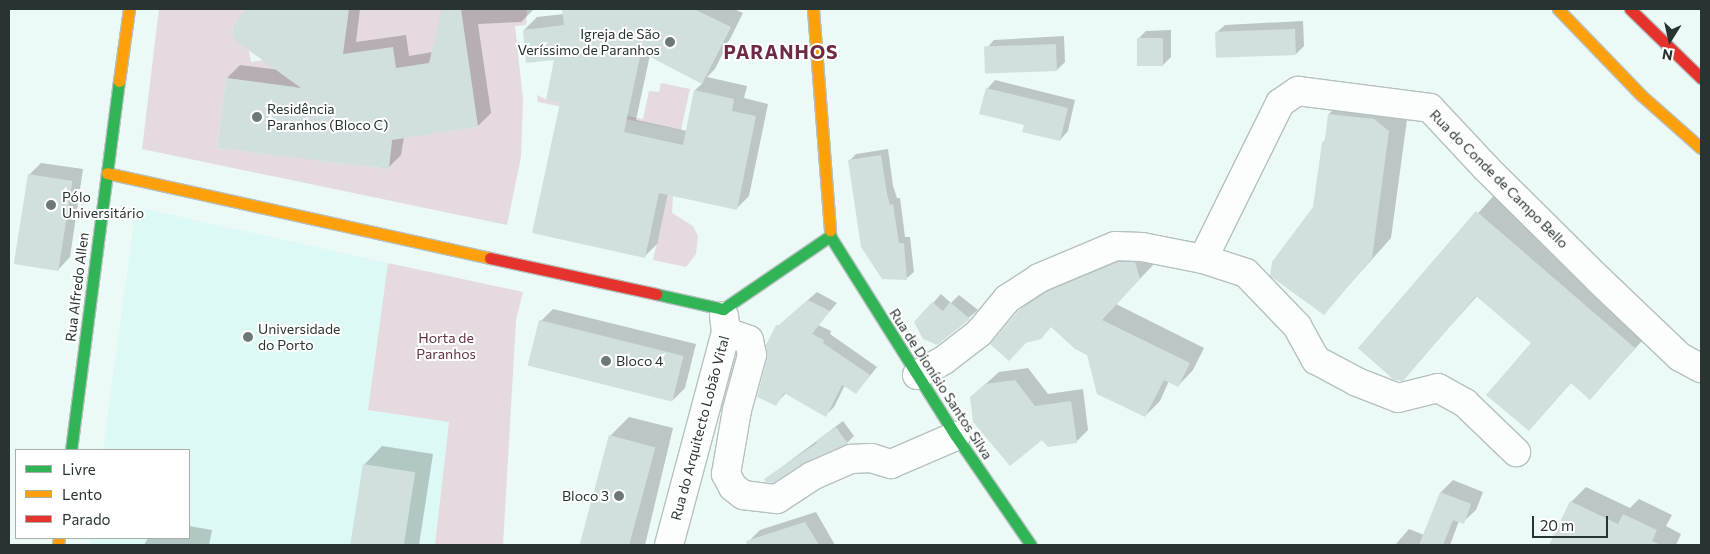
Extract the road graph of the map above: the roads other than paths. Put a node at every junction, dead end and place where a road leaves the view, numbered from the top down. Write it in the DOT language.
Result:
graph roads {
  1 [pos="129,9"];
  2 [pos="799,9"];
  3 [pos="1558,9"];
  4 [pos="1630,9"];
  5 [pos="814,15"];
  6 [pos="1701,78"];
  7 [pos="1701,148"];
  8 [pos="107,173"];
  9 [pos="830,236"];
  10 [pos="1203,259"];
  11 [pos="725,321"];
  12 [pos="1701,368"];
  13 [pos="918,375"];
  14 [pos="956,436"];
  15 [pos="70,449"];
  16 [pos="1516,452"];
  17 [pos="669,545"];
  18 [pos="1031,545"];
  1 -- 8 [label="main road, Rua Alfredo Allen"];
  2 -- 5 [label="main road"];
  3 -- 7 [label="main road"];
  4 -- 6 [label="main road"];
  5 -- 9 [label="main road"];
  8 -- 11 [label="main road"];
  8 -- 15 [label="main road, Rua Alfredo Allen"];
  9 -- 11 [label="main road"];
  9 -- 13 [label="main road, Rua de Dionísio Santos Silva"];
  10 -- 12 [label="street, Rua do Conde de Campo Bello"];
  10 -- 13 [label="street"];
  10 -- 16 [label="street"];
  11 -- 14 [label="street"];
  11 -- 17 [label="street, Rua do Arquitecto Lobão Vital"];
  13 -- 14 [label="main road, Rua de Dionísio Santos Silva"];
  14 -- 18 [label="main road, Rua de Dionísio Santos Silva"];
}
